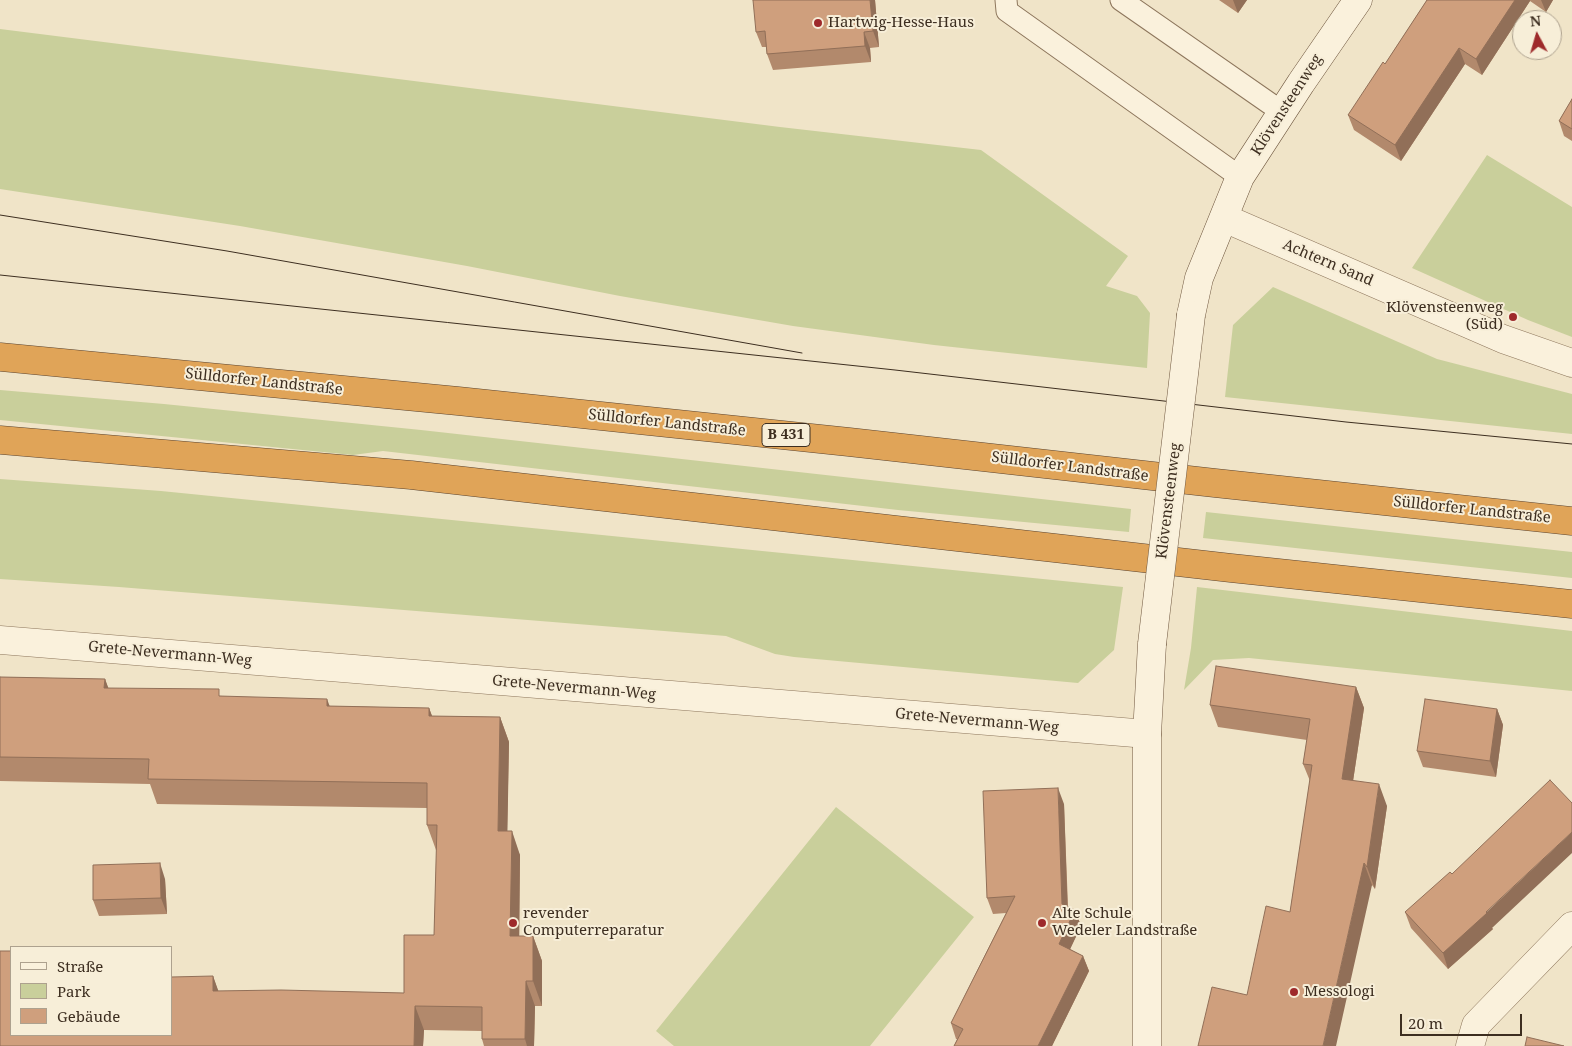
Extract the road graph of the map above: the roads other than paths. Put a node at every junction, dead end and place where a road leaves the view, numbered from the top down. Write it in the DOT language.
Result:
graph roads {
  1 [pos="1006,0"];
  2 [pos="1121,0"];
  3 [pos="1358,0"];
  4 [pos="1282,112"];
  5 [pos="1240,177"];
  6 [pos="1224,218"];
  7 [pos="0,357"];
  8 [pos="1572,363"];
  9 [pos="0,440"];
  10 [pos="1572,520"];
  11 [pos="1572,604"];
  12 [pos="0,640"];
  13 [pos="1147,734"];
  14 [pos="1572,926"];
  15 [pos="1147,1046"];
  16 [pos="1470,1046"];
  1 -- 5 [label="lane"];
  2 -- 4 [label="lane"];
  3 -- 4 [label="street, Klövensteenweg"];
  4 -- 5 [label="street, Klövensteenweg"];
  5 -- 6 [label="street, Klövensteenweg"];
  6 -- 8 [label="street, Achtern Sand"];
  6 -- 13 [label="street, Klövensteenweg, bridge"];
  7 -- 10 [label="highway, Sülldorfer Landstraße / B 431"];
  9 -- 11 [label="highway"];
  12 -- 13 [label="street, Grete-Nevermann-Weg"];
  13 -- 15 [label="street, Klövensteenweg"];
  14 -- 16 [label="street"];
}
